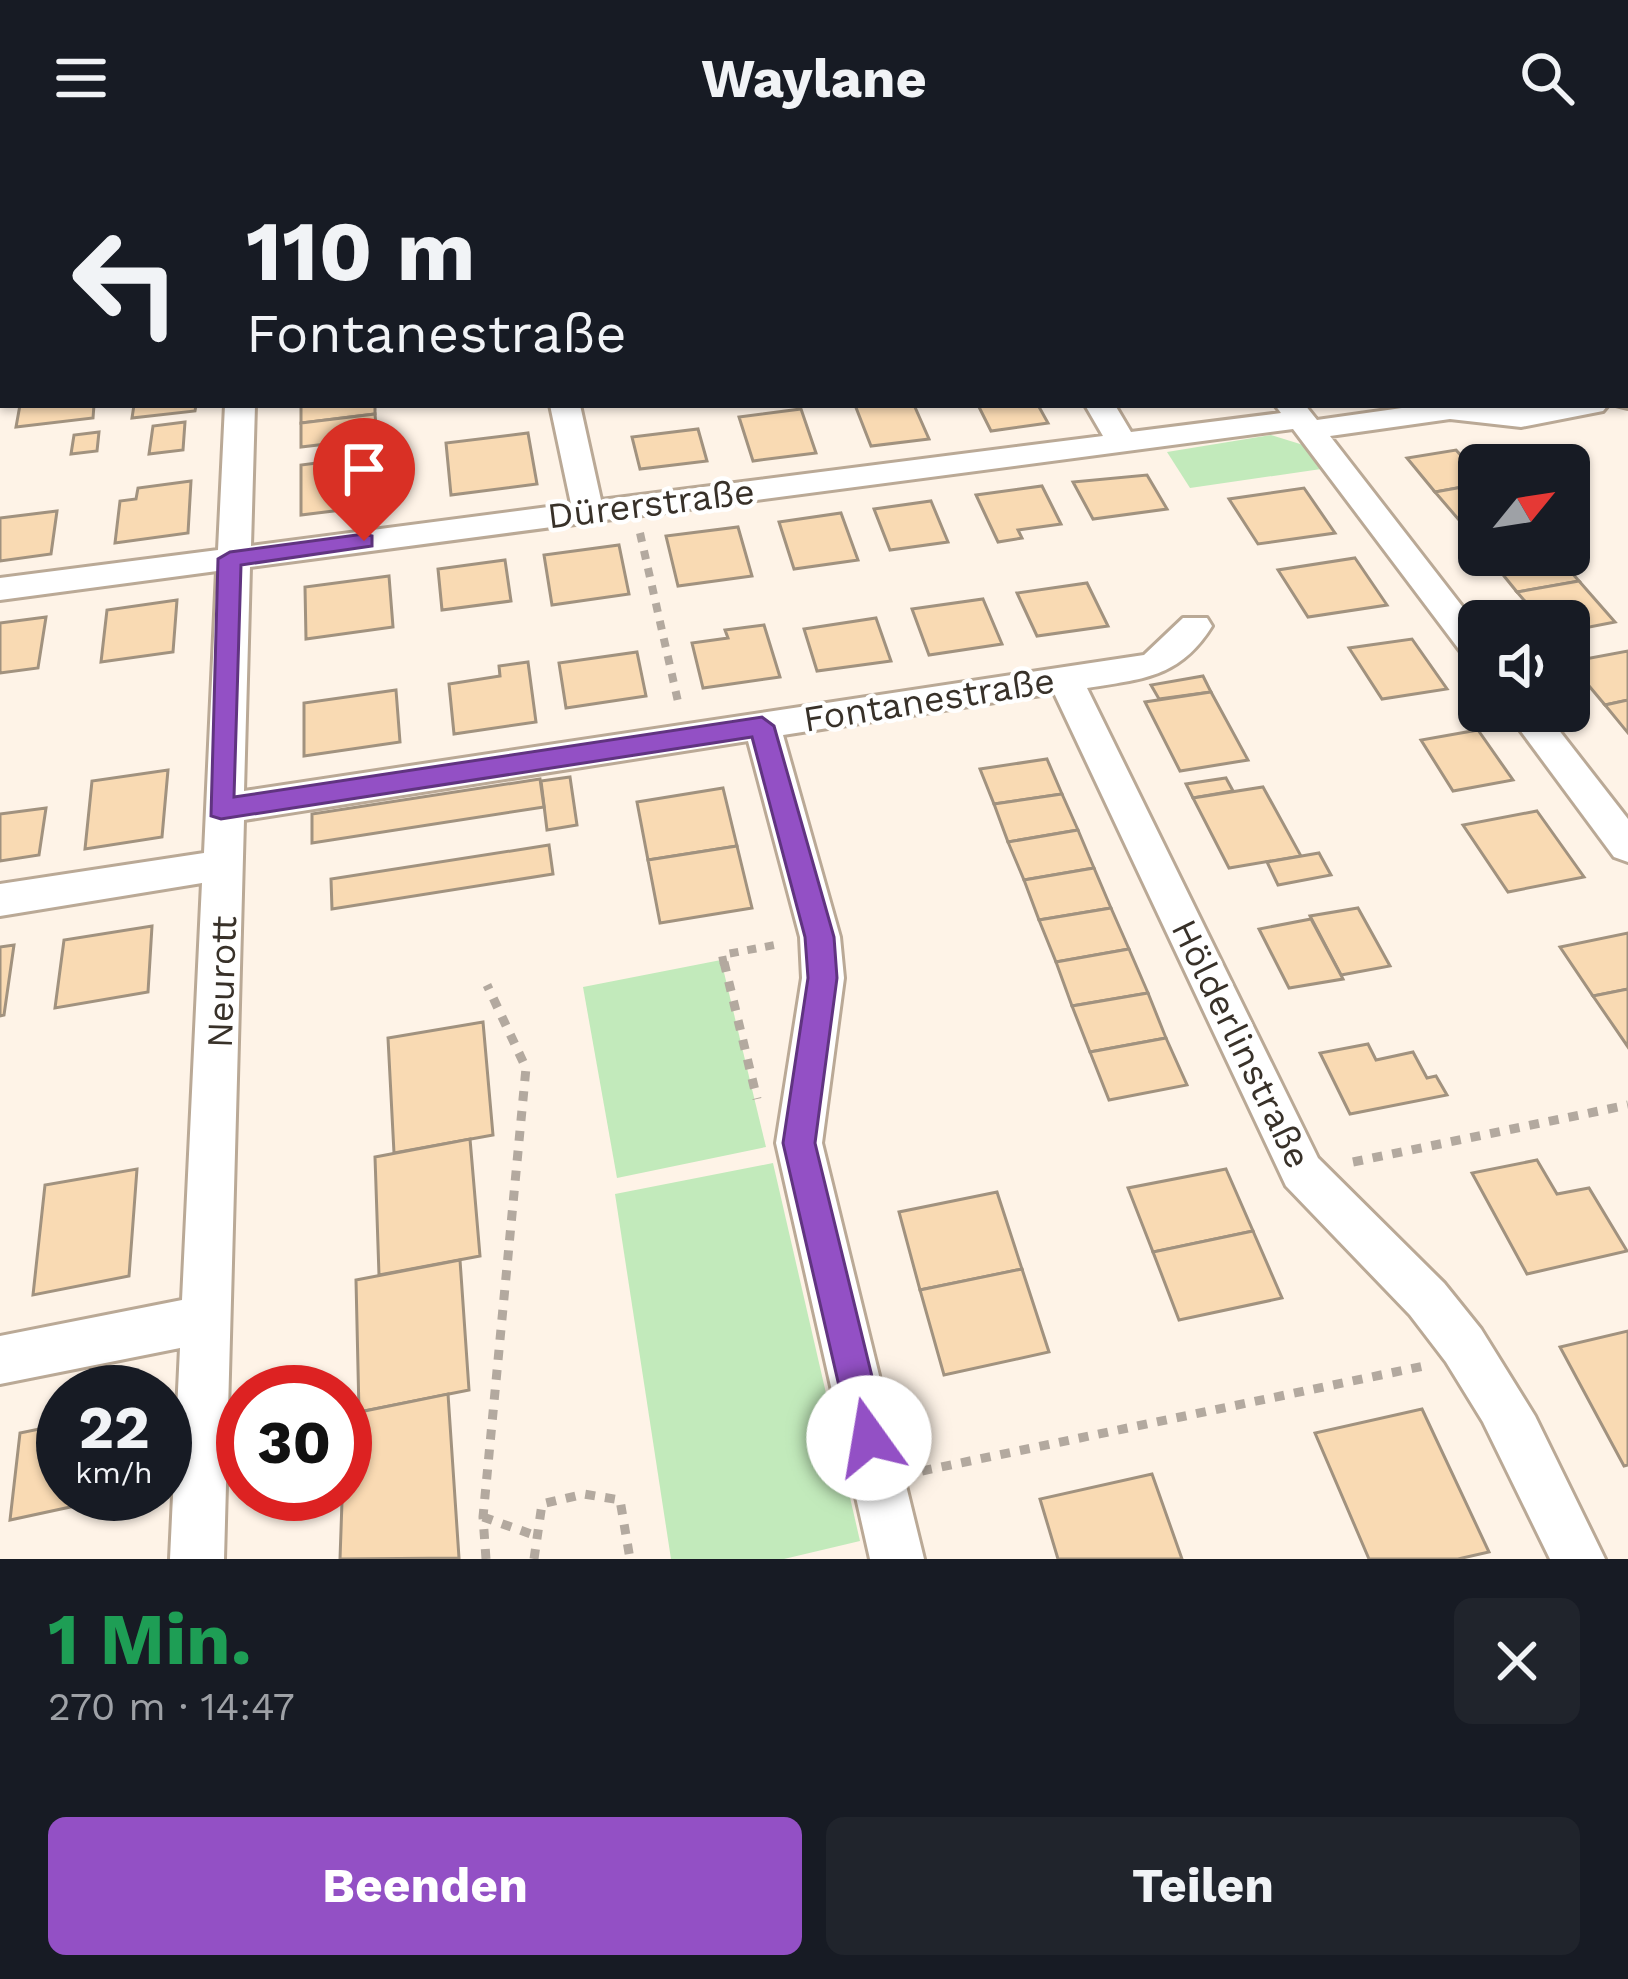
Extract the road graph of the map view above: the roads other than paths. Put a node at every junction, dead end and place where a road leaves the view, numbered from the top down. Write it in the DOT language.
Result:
graph roads {
  1 [pos="240,408"];
  2 [pos="566,408"];
  3 [pos="1102,408"];
  4 [pos="1576,408"];
  5 [pos="1300,418"];
  6 [pos="1122,443"];
  7 [pos="588,512"];
  8 [pos="230,559"];
  9 [pos="0,589"];
  10 [pos="1458,625"];
  11 [pos="1195,626"];
  12 [pos="1065,679"];
  13 [pos="762,726"];
  14 [pos="1540,732"];
  15 [pos="221,809"];
  16 [pos="1628,847"];
  17 [pos="226,864"];
  18 [pos="0,900"];
  19 [pos="207,1319"];
  20 [pos="0,1360"];
  21 [pos="197,1559"];
  22 [pos="897,1559"];
  23 [pos="1578,1559"];
  1 -- 8 [label="street, Neurott"];
  2 -- 7 [label="street"];
  3 -- 6 [label="street"];
  4 -- 5 [label="street, Dürerstraße"];
  5 -- 6 [label="street, Dürerstraße"];
  5 -- 10 [label="street"];
  6 -- 7 [label="street, Dürerstraße"];
  7 -- 8 [label="street, Dürerstraße"];
  8 -- 9 [label="street, Dürerstraße"];
  8 -- 15 [label="street, Neurott"];
  11 -- 12 [label="street, Fontanestraße"];
  12 -- 13 [label="street, Fontanestraße"];
  12 -- 23 [label="street, Hölderlinstraße"];
  13 -- 15 [label="street, Fontanestraße"];
  13 -- 22 [label="street"];
  14 -- 16 [label="street"];
  15 -- 17 [label="street, Neurott"];
  17 -- 18 [label="street"];
  17 -- 19 [label="street, Neurott"];
  19 -- 20 [label="street"];
  19 -- 21 [label="street, Neurott"];
}
